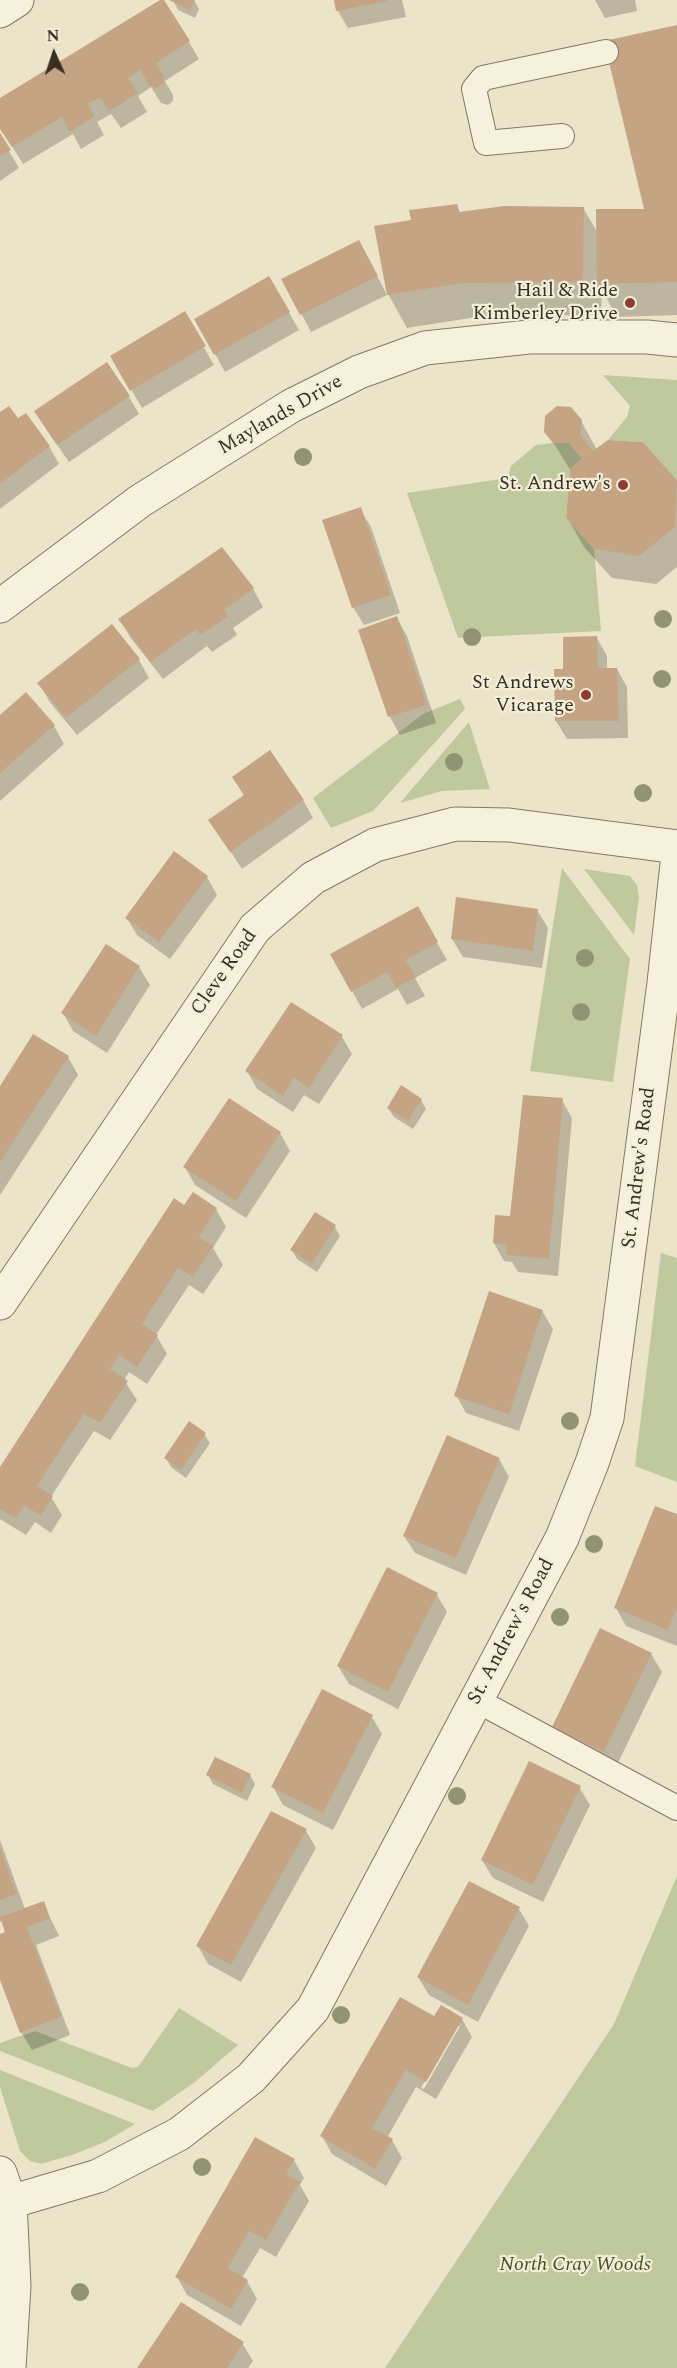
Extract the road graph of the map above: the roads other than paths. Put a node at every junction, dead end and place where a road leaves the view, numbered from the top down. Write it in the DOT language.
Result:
graph roads {
  1 [pos="16,0"];
  2 [pos="0,11"];
  3 [pos="606,52"];
  4 [pos="561,136"];
  5 [pos="677,340"];
  6 [pos="0,606"];
  7 [pos="677,847"];
  8 [pos="677,864"];
  9 [pos="0,1303"];
  10 [pos="476,1700"];
  11 [pos="677,1808"];
  12 [pos="5,2187"];
  13 [pos="9,2368"];
  1 -- 2 [label="street"];
  3 -- 4 [label="lane"];
  5 -- 6 [label="street, Maylands Drive"];
  7 -- 9 [label="street, Cleve Road"];
  8 -- 10 [label="street, St. Andrew's Road"];
  10 -- 11 [label="lane"];
  10 -- 12 [label="street, St. Andrew's Road"];
  12 -- 13 [label="street"];
}
